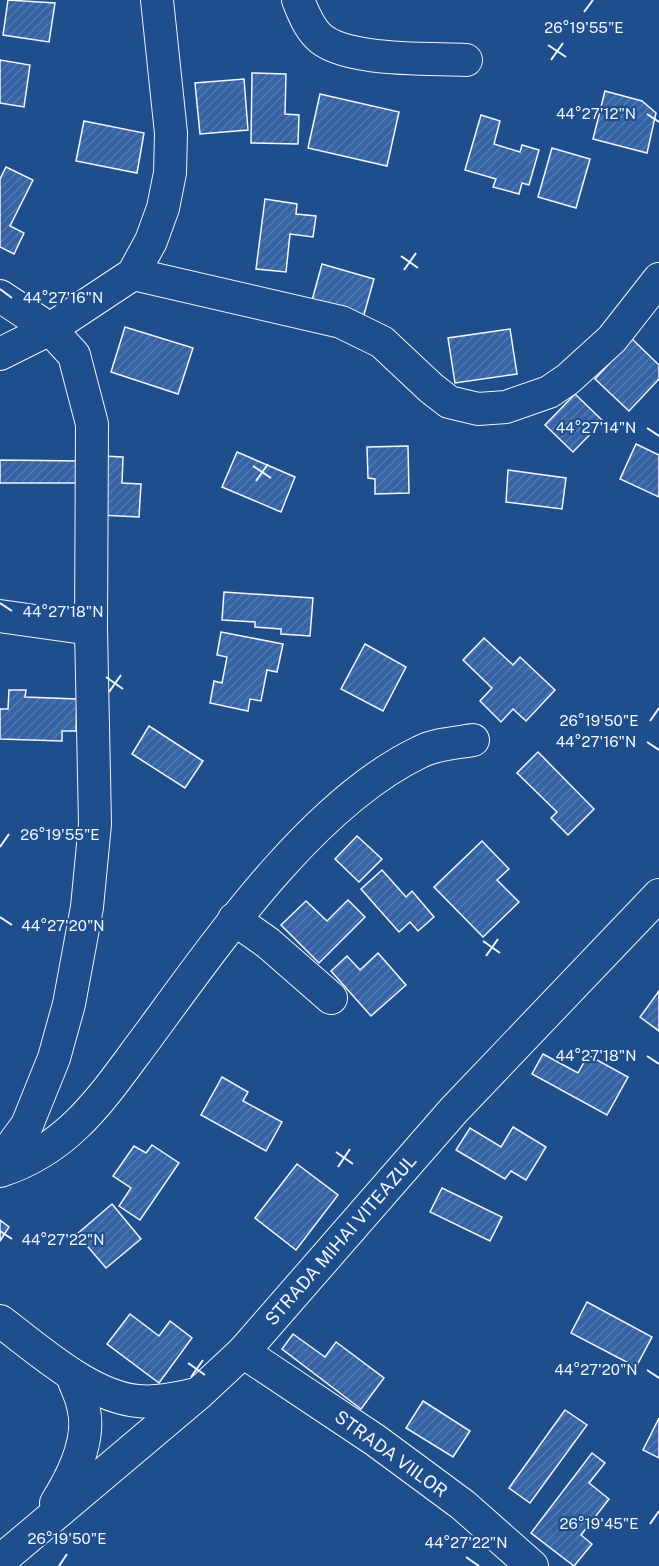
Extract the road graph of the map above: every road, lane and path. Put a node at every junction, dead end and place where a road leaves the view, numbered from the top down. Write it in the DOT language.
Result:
graph roads {
  1 [pos="157,0"];
  2 [pos="298,0"];
  3 [pos="466,60"];
  4 [pos="133,274"];
  5 [pos="659,279"];
  6 [pos="0,296"];
  7 [pos="50,329"];
  8 [pos="0,354"];
  9 [pos="0,616"];
  10 [pos="91,629"];
  11 [pos="473,740"];
  12 [pos="659,895"];
  13 [pos="234,918"];
  14 [pos="331,998"];
  15 [pos="0,1162"];
  16 [pos="0,1171"];
  17 [pos="0,1321"];
  18 [pos="243,1352"];
  19 [pos="72,1375"];
  20 [pos="198,1394"];
  21 [pos="45,1522"];
  22 [pos="0,1561"];
  23 [pos="532,1566"];
  1 -- 4 [label="street"];
  2 -- 3 [label="street"];
  4 -- 5 [label="street"];
  4 -- 7 [label="street"];
  6 -- 7 [label="street"];
  7 -- 8 [label="street"];
  7 -- 10 [label="street"];
  9 -- 10 [label="street"];
  10 -- 15 [label="street"];
  11 -- 13 [label="street"];
  12 -- 18 [label="street, STRADA MIHAI VITEAZUL"];
  13 -- 14 [label="street"];
  13 -- 16 [label="street"];
  17 -- 19 [label="street"];
  18 -- 20 [label="street, STRADA MIHAI VITEAZUL"];
  18 -- 23 [label="street, STRADA VIILOR"];
  19 -- 20 [label="street"];
  19 -- 21 [label="street"];
  20 -- 21 [label="street, STRADA MIHAI VITEAZUL"];
  21 -- 22 [label="street, STRADA MIHAI VITEAZUL"];
}
